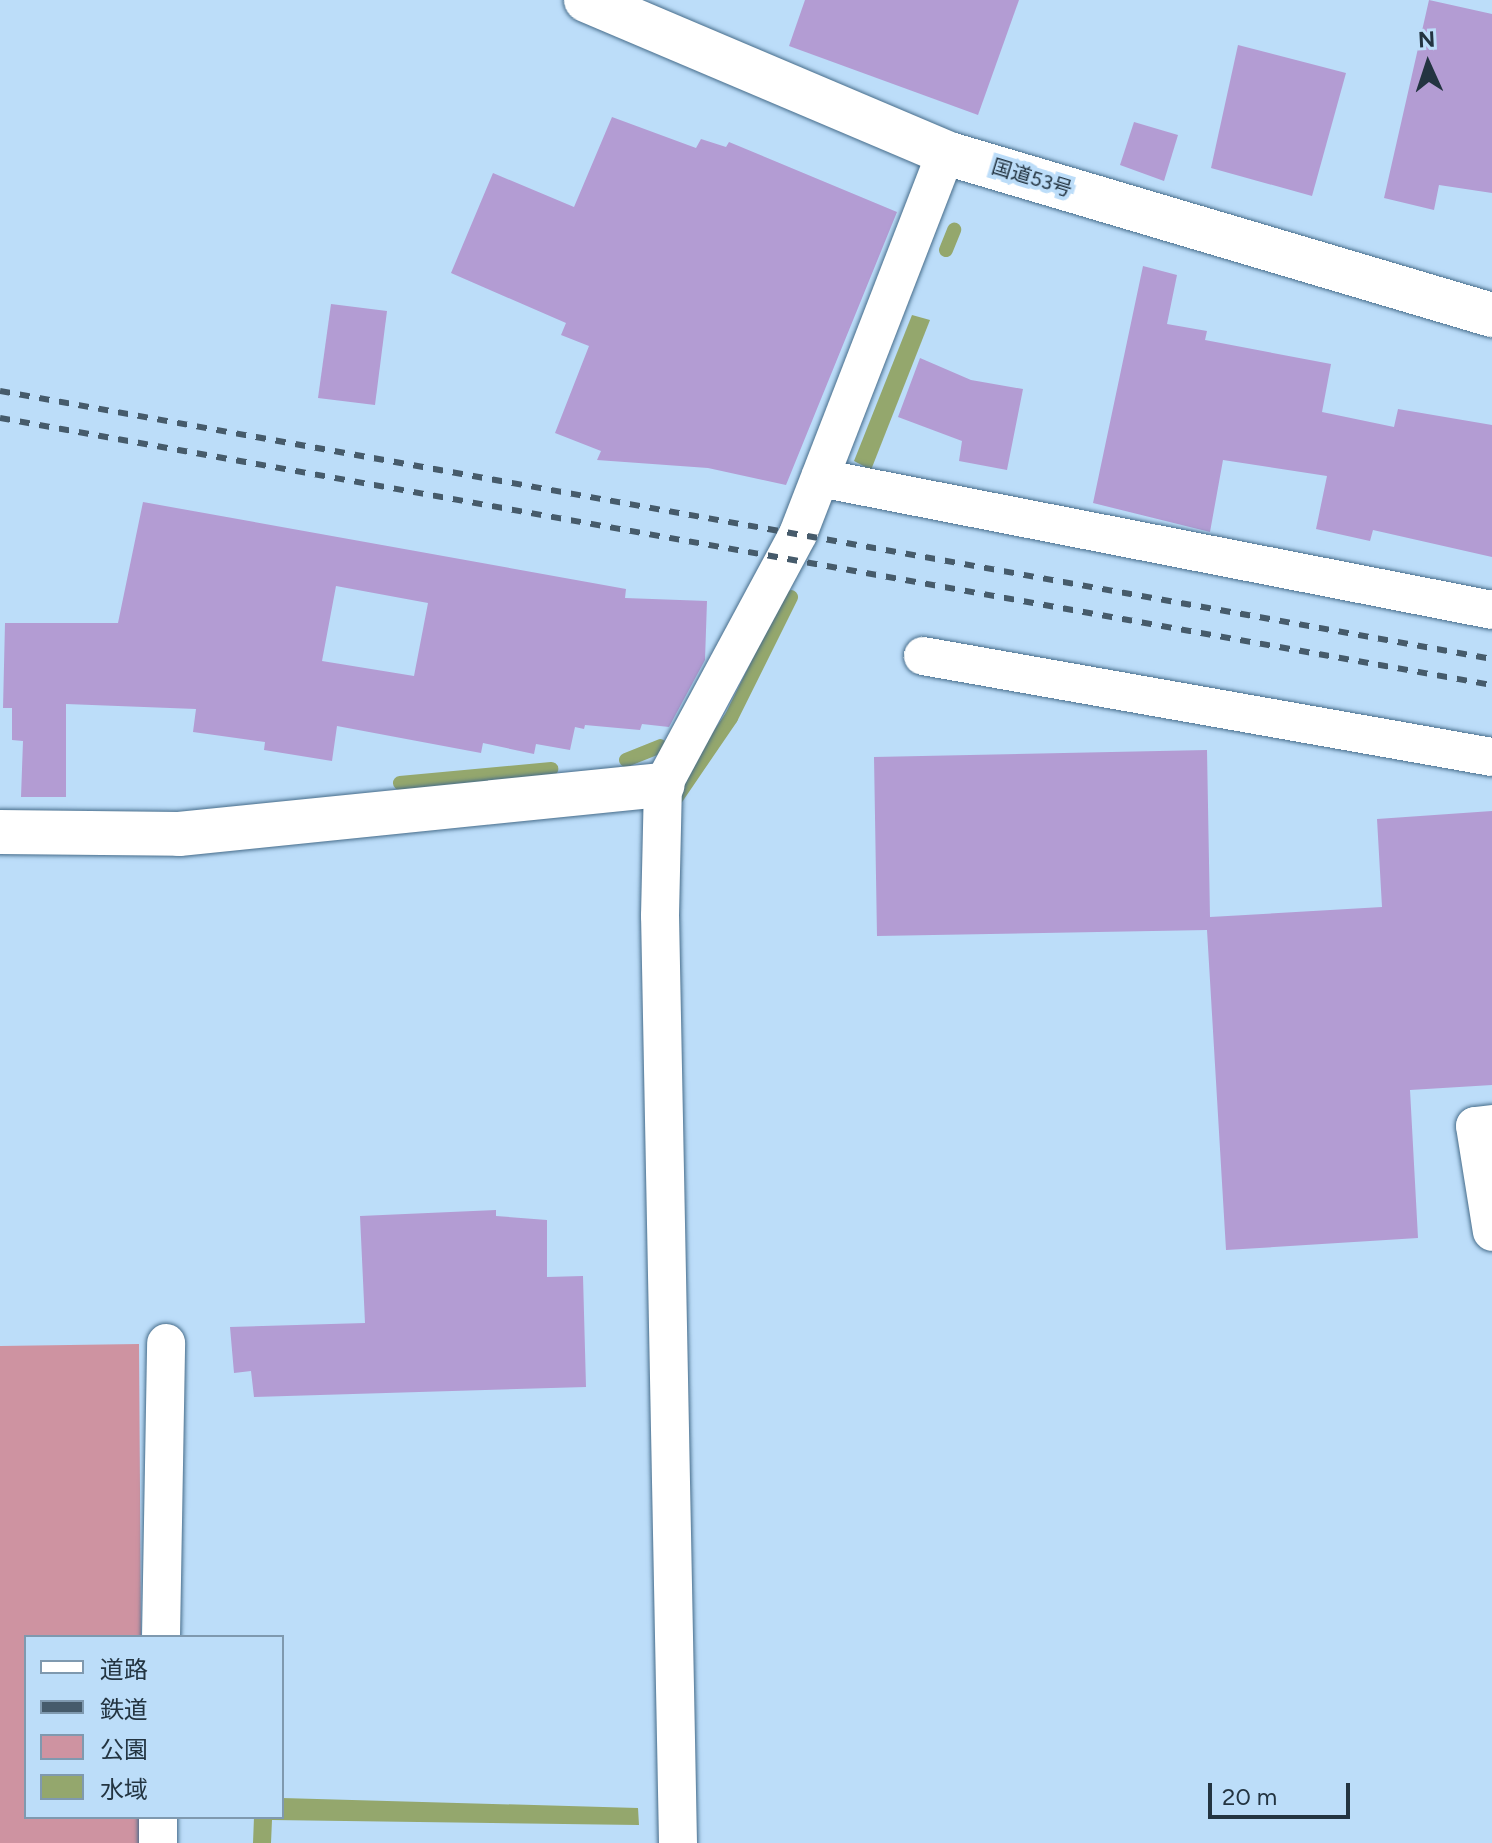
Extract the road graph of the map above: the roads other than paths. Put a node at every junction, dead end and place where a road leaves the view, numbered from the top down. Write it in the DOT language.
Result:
graph roads {
  1 [pos="586,0"];
  2 [pos="946,153"];
  3 [pos="1492,315"];
  4 [pos="820,478"];
  5 [pos="1492,610"];
  6 [pos="923,656"];
  7 [pos="1492,757"];
  8 [pos="663,785"];
  9 [pos="0,832"];
  10 [pos="1492,1124"];
  11 [pos="1492,1232"];
  12 [pos="166,1343"];
  13 [pos="161,1635"];
  14 [pos="158,1819"];
  15 [pos="158,1843"];
  16 [pos="678,1843"];
  1 -- 2 [label="main road, 国道53号"];
  2 -- 3 [label="main road, 国道53号"];
  2 -- 4 [label="street"];
  4 -- 5 [label="street"];
  4 -- 8 [label="street"];
  6 -- 7 [label="street"];
  8 -- 9 [label="main road"];
  8 -- 16 [label="street"];
  10 -- 11 [label="street"];
  12 -- 13 [label="street"];
  14 -- 15 [label="street"];
}
